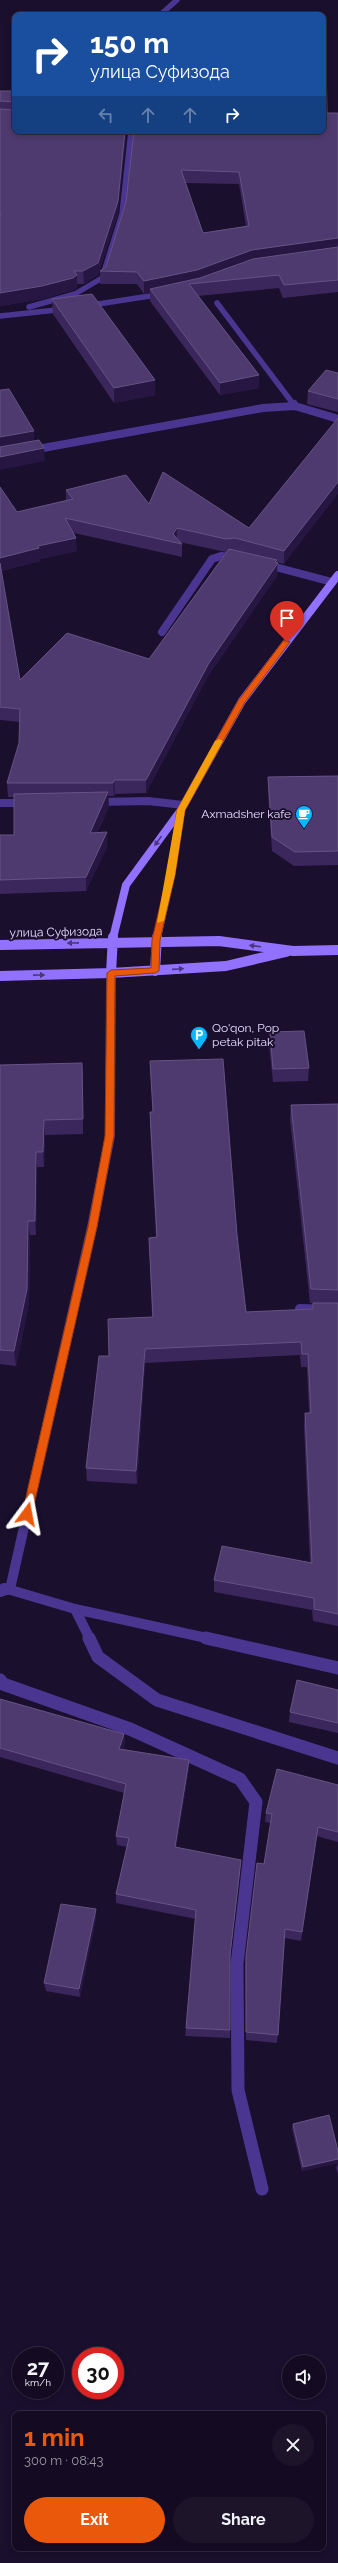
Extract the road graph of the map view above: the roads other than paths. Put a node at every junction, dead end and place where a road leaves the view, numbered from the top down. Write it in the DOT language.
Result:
graph roads {
  1 [pos="177,0"];
  2 [pos="163,12"];
  3 [pos="131,134"];
  4 [pos="168,293"];
  5 [pos="217,303"];
  6 [pos="78,307"];
  7 [pos="71,308"];
  8 [pos="0,314"];
  9 [pos="296,406"];
  10 [pos="338,419"];
  11 [pos="23,451"];
  12 [pos="338,574"];
  13 [pos="332,582"];
  14 [pos="162,632"];
  15 [pos="39,802"];
  16 [pos="86,802"];
  17 [pos="0,803"];
  18 [pos="182,807"];
  19 [pos="156,940"];
  20 [pos="112,942"];
  21 [pos="0,945"];
  22 [pos="338,950"];
  23 [pos="293,951"];
  24 [pos="155,971"];
  25 [pos="111,973"];
  26 [pos="0,976"];
  27 [pos="300,1308"];
  28 [pos="338,1310"];
  29 [pos="3,1590"];
  30 [pos="75,1609"];
  31 [pos="338,1668"];
  32 [pos="0,1680"];
  33 [pos="338,1758"];
  34 [pos="262,2189"];
  1 -- 2 [label="street"];
  3 -- 8 [label="street"];
  4 -- 6 [label="street"];
  5 -- 9 [label="street"];
  7 -- 8 [label="street"];
  9 -- 10 [label="street"];
  9 -- 11 [label="street"];
  12 -- 13 [label="main road"];
  13 -- 14 [label="street"];
  13 -- 18 [label="main road"];
  15 -- 17 [label="street"];
  16 -- 18 [label="street"];
  18 -- 19 [label="main road"];
  18 -- 20 [label="main road, one-way"];
  19 -- 20 [label="main road, улица Суфизода"];
  23 -- 19 [label="main road, улица Суфизода, one-way"];
  19 -- 24 [label="main road"];
  20 -- 21 [label="main road, улица Суфизода, one-way"];
  20 -- 25 [label="main road"];
  22 -- 23 [label="main road"];
  24 -- 23 [label="main road, one-way"];
  24 -- 25 [label="main road"];
  26 -- 25 [label="main road, one-way"];
  25 -- 29 [label="street"];
  27 -- 28 [label="street"];
  29 -- 30 [label="street"];
  30 -- 31 [label="street"];
  30 -- 33 [label="street"];
  32 -- 34 [label="street"];
}
